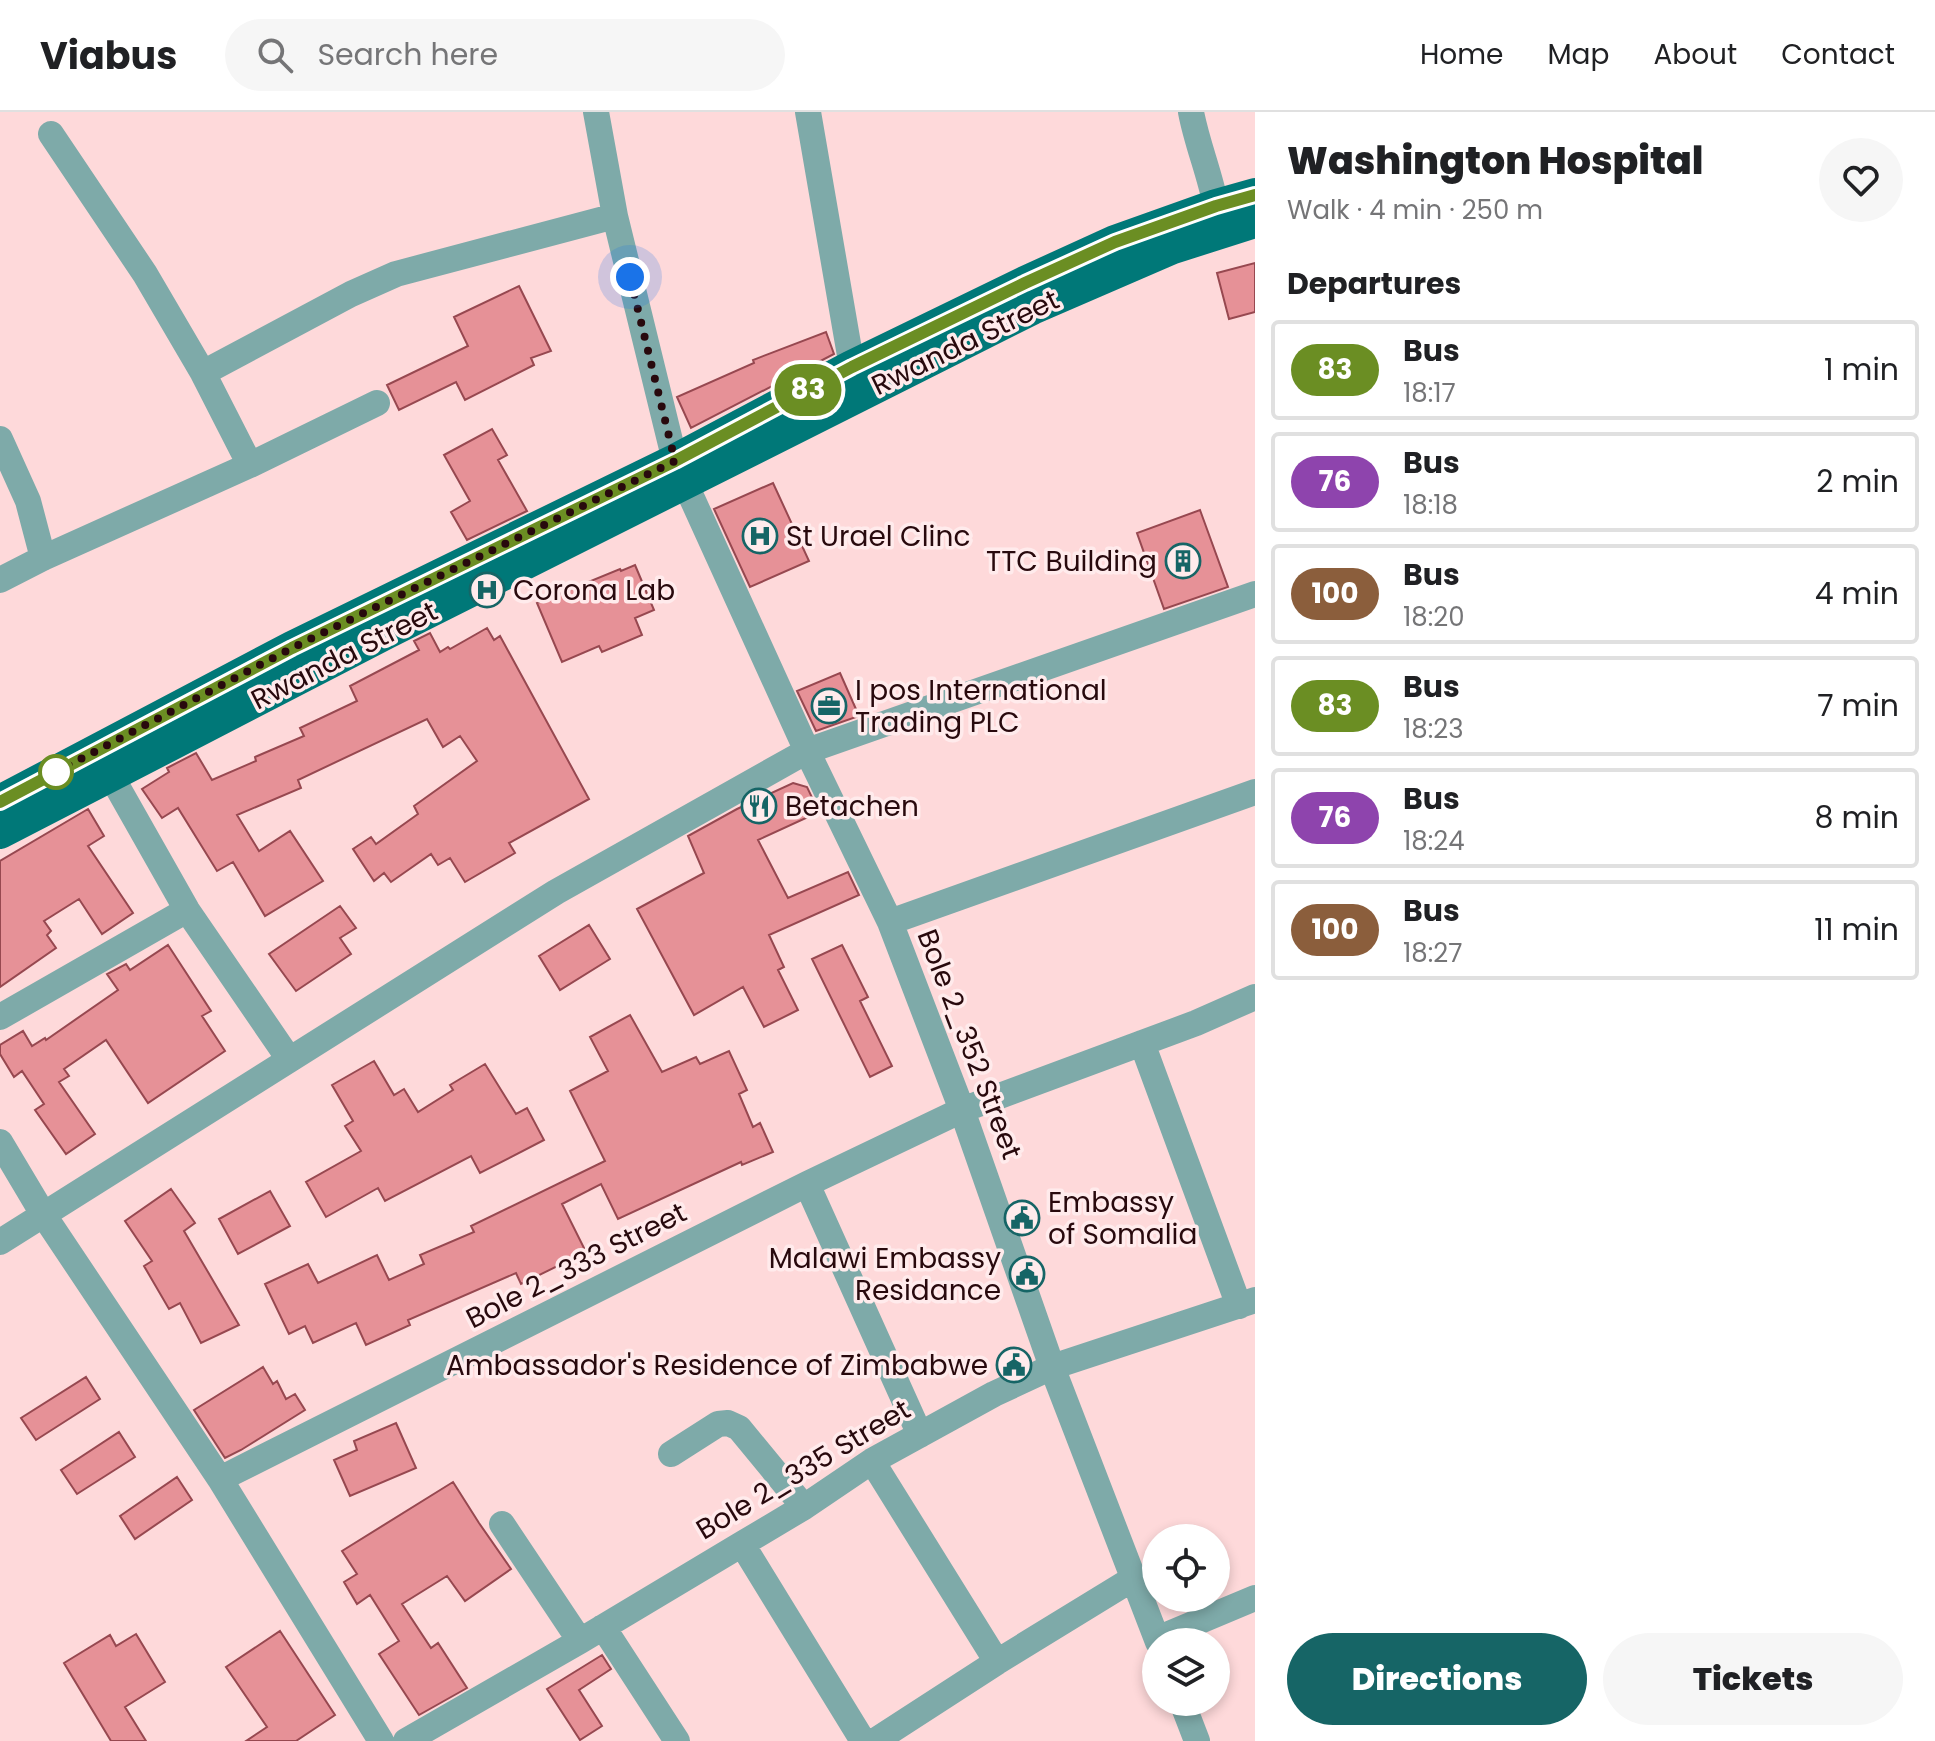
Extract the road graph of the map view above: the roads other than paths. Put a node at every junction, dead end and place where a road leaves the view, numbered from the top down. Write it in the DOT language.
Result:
graph roads {
  1 [pos="596,112"];
  2 [pos="808,112"];
  3 [pos="1191,112"];
  4 [pos="51,134"];
  5 [pos="1255,195"];
  6 [pos="1216,206"];
  7 [pos="615,216"];
  8 [pos="1255,221"];
  9 [pos="852,367"];
  10 [pos="203,373"];
  11 [pos="377,403"];
  12 [pos="0,439"];
  13 [pos="250,465"];
  14 [pos="680,472"];
  15 [pos="43,558"];
  16 [pos="0,580"];
  17 [pos="1255,594"];
  18 [pos="807,751"];
  19 [pos="110,774"];
  20 [pos="1255,792"];
  21 [pos="6,807"];
  22 [pos="187,910"];
  23 [pos="890,922"];
  24 [pos="1255,997"];
  25 [pos="0,1017"];
  26 [pos="1142,1043"];
  27 [pos="289,1059"];
  28 [pos="962,1110"];
  29 [pos="0,1142"];
  30 [pos="807,1184"];
  31 [pos="43,1214"];
  32 [pos="0,1242"];
  33 [pos="1247,1303"];
  34 [pos="1052,1367"];
  35 [pos="920,1435"];
  36 [pos="671,1454"];
  37 [pos="872,1461"];
  38 [pos="220,1479"];
  39 [pos="804,1507"];
  40 [pos="502,1524"];
  41 [pos="742,1544"];
  42 [pos="1134,1578"];
  43 [pos="1255,1598"];
  44 [pos="603,1627"];
  45 [pos="1153,1628"];
  46 [pos="1186,1628"];
  47 [pos="580,1641"];
  48 [pos="997,1662"];
  49 [pos="1187,1716"];
  50 [pos="381,1741"];
  51 [pos="406,1741"];
  52 [pos="677,1741"];
  53 [pos="863,1741"];
  54 [pos="875,1741"];
  55 [pos="1197,1741"];
  1 -- 7 [label="street, Bole 2_352 Street"];
  2 -- 9 [label="street"];
  3 -- 6 [label="street"];
  4 -- 10 [label="street"];
  5 -- 6 [label="main road, Rwanda Street"];
  6 -- 9 [label="main road, Rwanda Street"];
  7 -- 10 [label="street"];
  7 -- 14 [label="street, Bole 2_352 Street"];
  8 -- 14 [label="main road, Rwanda Street"];
  9 -- 14 [label="main road, Rwanda Street"];
  10 -- 13 [label="street"];
  11 -- 13 [label="street"];
  12 -- 15 [label="street"];
  13 -- 15 [label="street"];
  14 -- 18 [label="street, Bole 2_352 Street"];
  14 -- 19 [label="main road, Rwanda Street"];
  14 -- 21 [label="main road, Rwanda Street"];
  15 -- 16 [label="street"];
  17 -- 18 [label="street"];
  18 -- 23 [label="street, Bole 2_352 Street"];
  18 -- 27 [label="street"];
  19 -- 21 [label="main road, Rwanda Street"];
  19 -- 22 [label="street"];
  20 -- 23 [label="street"];
  22 -- 25 [label="street"];
  22 -- 27 [label="street"];
  23 -- 28 [label="street, Bole 2_352 Street"];
  24 -- 26 [label="street, Bole 2_333 Street"];
  26 -- 28 [label="street, Bole 2_333 Street"];
  26 -- 33 [label="street"];
  27 -- 31 [label="street"];
  28 -- 30 [label="street, Bole 2_333 Street"];
  28 -- 34 [label="street, Bole 2_352 Street"];
  29 -- 31 [label="street"];
  30 -- 35 [label="street"];
  30 -- 38 [label="street, Bole 2_333 Street"];
  31 -- 32 [label="street"];
  31 -- 38 [label="street"];
  33 -- 34 [label="street, Bole 2_335 Street"];
  34 -- 35 [label="street, Bole 2_335 Street"];
  34 -- 42 [label="street, Bole 2_352 Street"];
  35 -- 37 [label="street, Bole 2_335 Street"];
  36 -- 39 [label="street"];
  37 -- 39 [label="street, Bole 2_335 Street"];
  37 -- 48 [label="street"];
  38 -- 50 [label="street"];
  39 -- 41 [label="street, Bole 2_335 Street"];
  40 -- 47 [label="street"];
  41 -- 44 [label="street, Bole 2_335 Street"];
  41 -- 53 [label="street"];
  42 -- 45 [label="street, Bole 2_352 Street"];
  42 -- 48 [label="street"];
  43 -- 46 [label="street"];
  44 -- 47 [label="street, Bole 2_335 Street"];
  44 -- 52 [label="street"];
  47 -- 51 [label="street, Bole 2_335 Street"];
  48 -- 54 [label="street"];
  49 -- 55 [label="street"];
}
